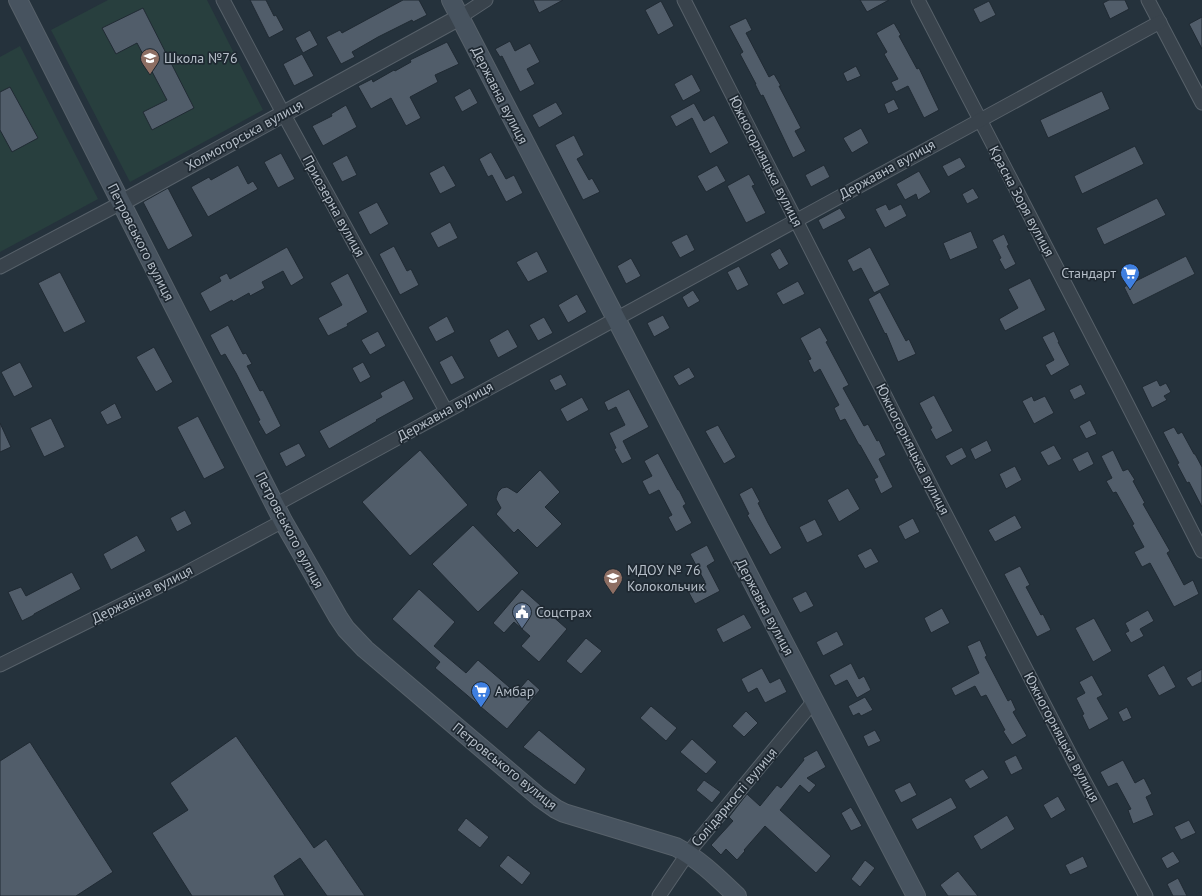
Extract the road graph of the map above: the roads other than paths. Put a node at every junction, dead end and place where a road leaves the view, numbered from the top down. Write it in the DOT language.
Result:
graph roads {
  1 [pos="18,0"];
  2 [pos="223,0"];
  3 [pos="451,0"];
  4 [pos="486,0"];
  5 [pos="684,0"];
  6 [pos="918,0"];
  7 [pos="1148,0"];
  8 [pos="460,17"];
  9 [pos="1160,22"];
  10 [pos="1202,103"];
  11 [pos="283,113"];
  12 [pos="979,119"];
  13 [pos="121,203"];
  14 [pos="796,219"];
  15 [pos="0,267"];
  16 [pos="615,318"];
  17 [pos="446,411"];
  18 [pos="279,513"];
  19 [pos="1202,551"];
  20 [pos="0,665"];
  21 [pos="814,701"];
  22 [pos="688,853"];
  23 [pos="659,896"];
  24 [pos="737,896"];
  25 [pos="916,896"];
  26 [pos="1146,896"];
  1 -- 13 [label="main road, Петровського вулиця"];
  2 -- 11 [label="street, Приозерна вулиця"];
  3 -- 8 [label="main road, Державна вулиця"];
  4 -- 8 [label="street, Холмогорська вулиця"];
  5 -- 14 [label="street, Южногорняцька вулиця"];
  6 -- 12 [label="street, Красна Зоря вулиця"];
  7 -- 9 [label="street"];
  8 -- 11 [label="street, Холмогорська вулиця"];
  8 -- 16 [label="main road, Державна вулиця"];
  9 -- 10 [label="street"];
  9 -- 12 [label="street, Державна вулиця"];
  11 -- 13 [label="street, Холмогорська вулиця"];
  11 -- 17 [label="street, Приозерна вулиця"];
  12 -- 14 [label="street, Державна вулиця"];
  12 -- 19 [label="street, Красна Зоря вулиця"];
  13 -- 15 [label="street, Холмогорська вулиця"];
  13 -- 18 [label="main road, Петровського вулиця"];
  14 -- 16 [label="street, Державна вулиця"];
  14 -- 26 [label="street, Южногорняцька вулиця"];
  16 -- 17 [label="street, Державна вулиця"];
  16 -- 21 [label="main road, Державна вулиця"];
  17 -- 18 [label="street, Державна вулиця"];
  18 -- 20 [label="street, Державіна вулиця"];
  18 -- 22 [label="main road, Петровського вулиця"];
  21 -- 22 [label="street, Солідарності вулиця"];
  21 -- 25 [label="main road, Державна вулиця"];
  22 -- 23 [label="street, Солідарності вулиця"];
  22 -- 24 [label="main road, Петровського вулиця"];
}
